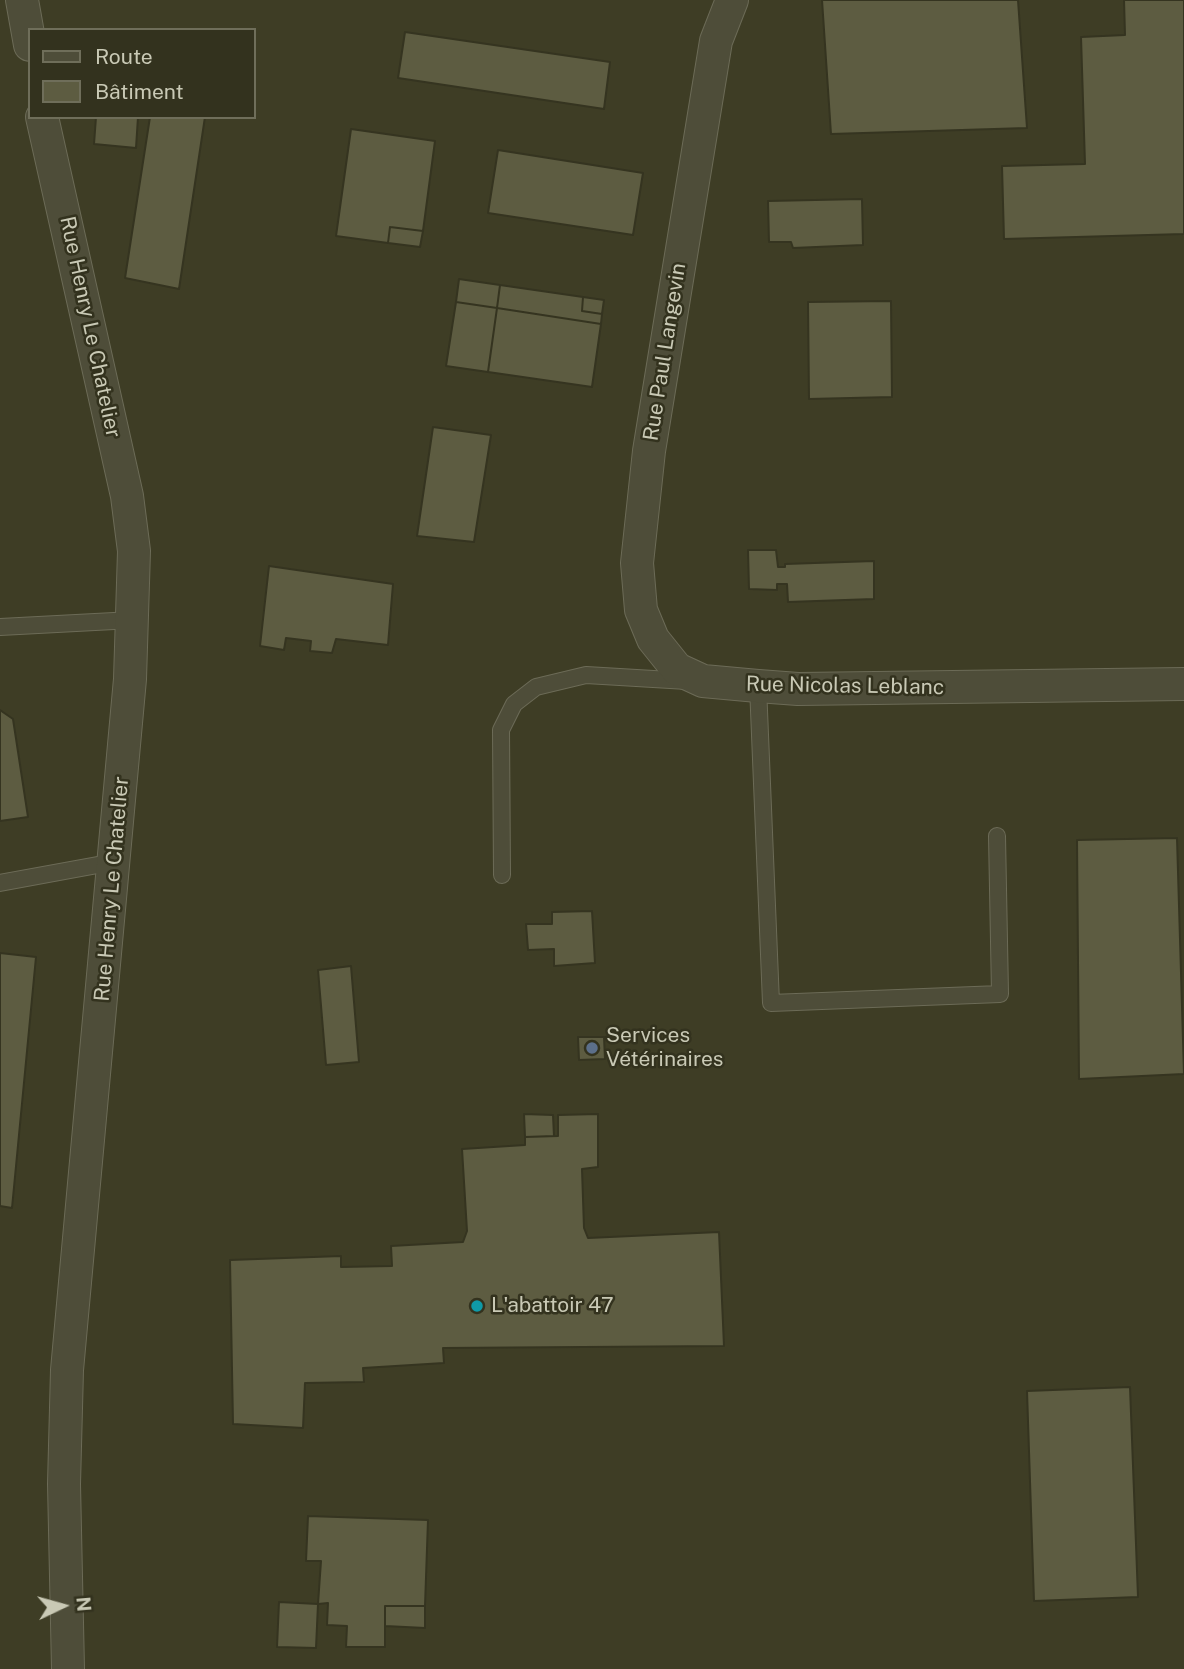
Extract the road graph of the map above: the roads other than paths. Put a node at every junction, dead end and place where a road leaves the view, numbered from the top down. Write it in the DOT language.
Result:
graph roads {
  1 [pos="22,0"];
  2 [pos="732,0"];
  3 [pos="28,34"];
  4 [pos="42,119"];
  5 [pos="133,620"];
  6 [pos="0,627"];
  7 [pos="703,681"];
  8 [pos="1184,684"];
  9 [pos="758,686"];
  10 [pos="997,835"];
  11 [pos="114,862"];
  12 [pos="502,875"];
  13 [pos="0,883"];
  14 [pos="68,1669"];
  1 -- 3 [label="street"];
  2 -- 7 [label="street, Rue Paul Langevin"];
  4 -- 5 [label="street, Rue Henry Le Chatelier"];
  5 -- 6 [label="lane"];
  5 -- 11 [label="street, Rue Henry Le Chatelier"];
  7 -- 9 [label="street, Rue Nicolas Leblanc"];
  7 -- 12 [label="lane, Rue Nicolas Leblanc"];
  8 -- 9 [label="street, Rue Nicolas Leblanc"];
  9 -- 10 [label="lane"];
  11 -- 13 [label="lane"];
  11 -- 14 [label="street, Rue Henry Le Chatelier"];
}
